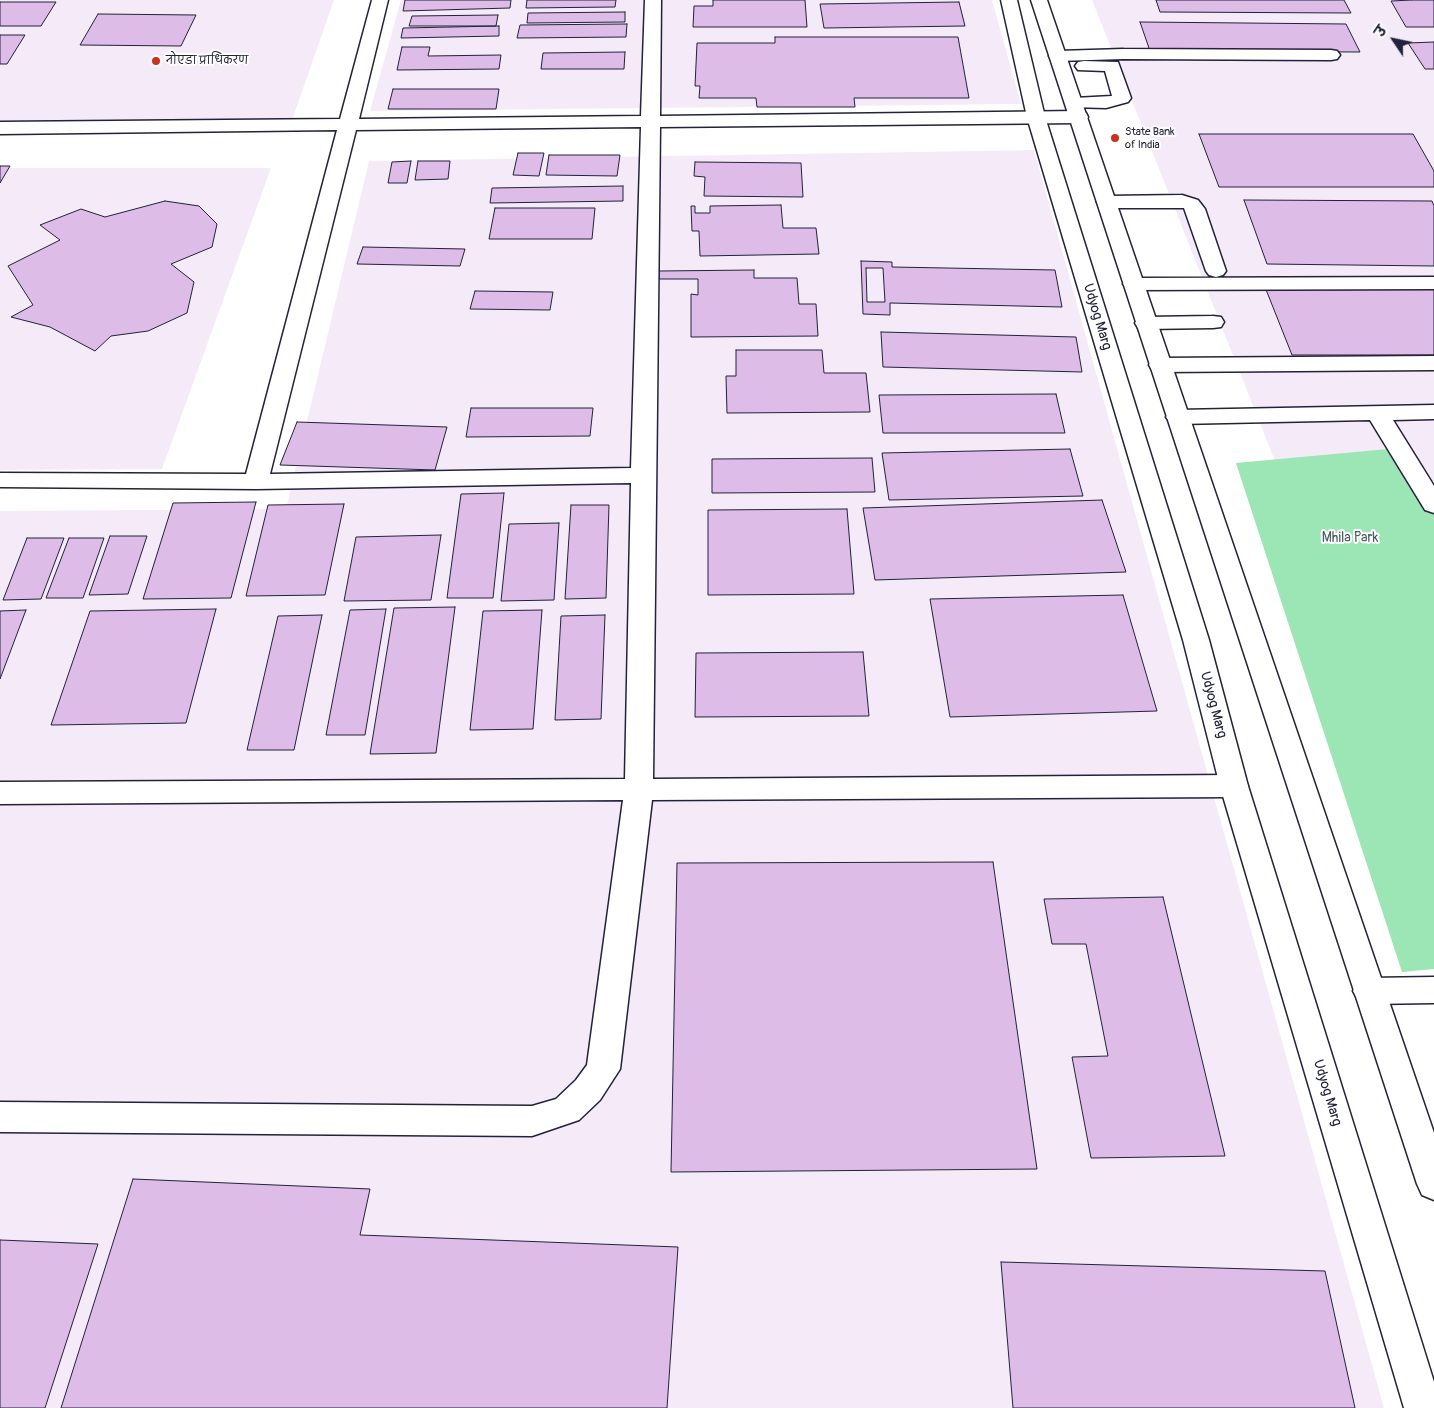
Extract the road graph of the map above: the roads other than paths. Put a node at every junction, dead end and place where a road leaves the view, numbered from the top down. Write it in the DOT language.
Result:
graph roads {
  1 [pos="380,0"];
  2 [pos="653,0"];
  3 [pos="1009,0"];
  4 [pos="1039,0"];
  5 [pos="1117,53"];
  6 [pos="1332,55"];
  7 [pos="1060,61"];
  8 [pos="1200,65"];
  9 [pos="1077,110"];
  10 [pos="1036,117"];
  11 [pos="651,121"];
  12 [pos="348,124"];
  13 [pos="0,128"];
  14 [pos="1107,202"];
  15 [pos="1215,276"];
  16 [pos="1132,278"];
  17 [pos="1434,283"];
  18 [pos="1146,323"];
  19 [pos="1434,363"];
  20 [pos="1160,365"];
  21 [pos="1434,412"];
  22 [pos="1377,413"];
  23 [pos="1178,417"];
  24 [pos="643,475"];
  25 [pos="0,480"];
  26 [pos="256,482"];
  27 [pos="1434,506"];
  28 [pos="1234,786"];
  29 [pos="639,790"];
  30 [pos="0,793"];
  31 [pos="1434,990"];
  32 [pos="1369,991"];
  33 [pos="0,1117"];
  34 [pos="1434,1184"];
  35 [pos="1423,1408"];
  1 -- 12 [label="street"];
  2 -- 11 [label="street"];
  3 -- 10 [label="street, Udyog Marg"];
  4 -- 7 [label="street"];
  5 -- 6 [label="street"];
  5 -- 7 [label="street"];
  5 -- 8 [label="street"];
  5 -- 9 [label="street"];
  7 -- 9 [label="street"];
  9 -- 10 [label="street"];
  9 -- 14 [label="street"];
  10 -- 11 [label="street"];
  10 -- 28 [label="street, Udyog Marg"];
  11 -- 12 [label="street"];
  11 -- 24 [label="street"];
  12 -- 13 [label="street"];
  12 -- 26 [label="street"];
  14 -- 15 [label="street"];
  14 -- 16 [label="street"];
  15 -- 16 [label="street"];
  15 -- 17 [label="street"];
  15 -- 18 [label="street"];
  16 -- 18 [label="street"];
  18 -- 20 [label="street"];
  19 -- 20 [label="street"];
  20 -- 23 [label="street"];
  21 -- 22 [label="street"];
  22 -- 23 [label="street"];
  22 -- 27 [label="street"];
  23 -- 32 [label="street"];
  24 -- 26 [label="street"];
  24 -- 29 [label="street"];
  25 -- 26 [label="street"];
  28 -- 29 [label="street"];
  28 -- 35 [label="street, Udyog Marg"];
  29 -- 30 [label="street"];
  29 -- 33 [label="street"];
  31 -- 32 [label="street"];
  32 -- 34 [label="street"];
}
